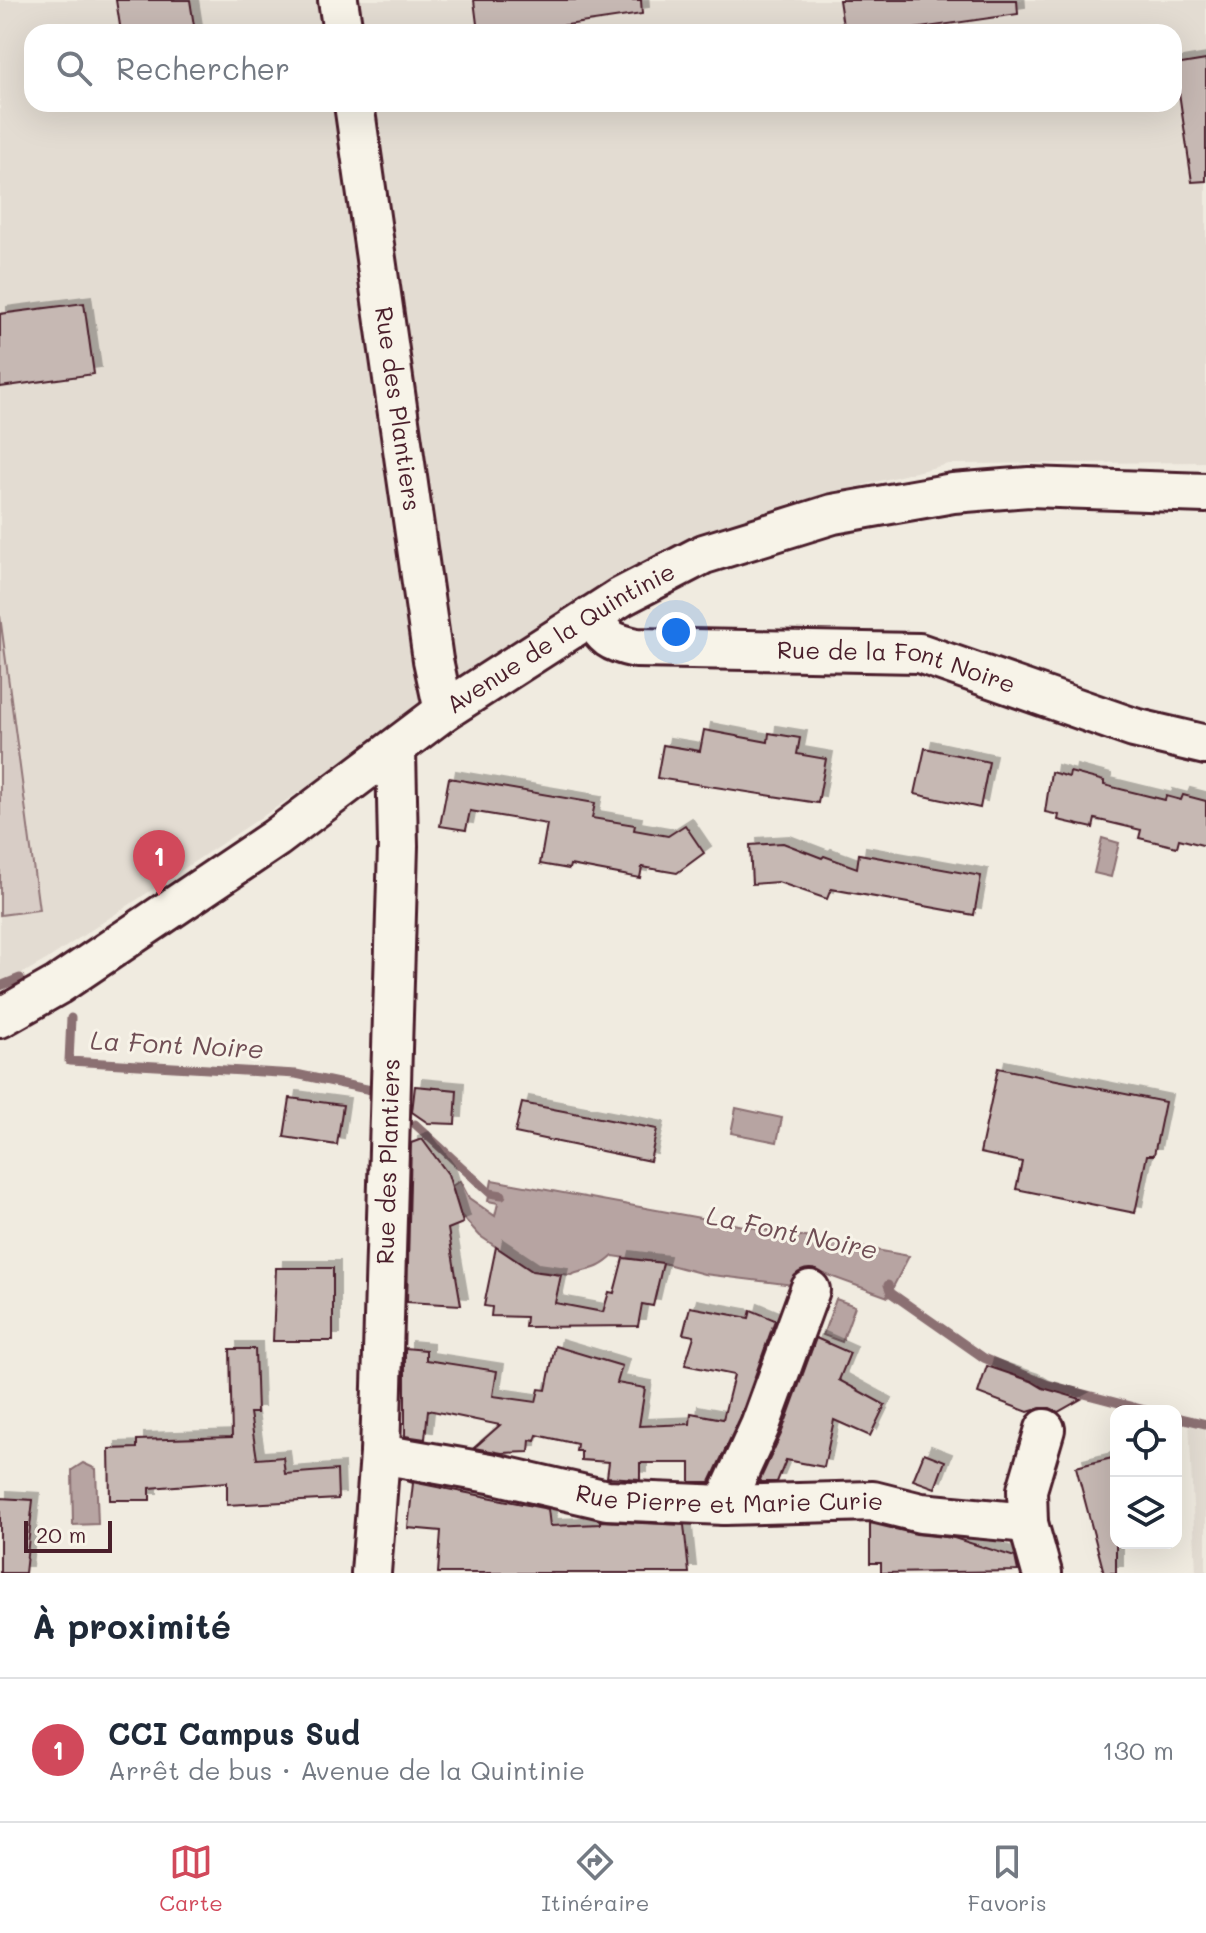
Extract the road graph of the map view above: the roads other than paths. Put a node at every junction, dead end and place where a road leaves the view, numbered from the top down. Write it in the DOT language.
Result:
graph roads {
  1 [pos="338,0"];
  2 [pos="342,24"];
  3 [pos="355,112"];
  4 [pos="1206,493"];
  5 [pos="591,616"];
  6 [pos="444,711"];
  7 [pos="1206,745"];
  8 [pos="396,750"];
  9 [pos="0,1018"];
  10 [pos="810,1290"];
  11 [pos="1045,1429"];
  12 [pos="380,1454"];
  13 [pos="724,1505"];
  14 [pos="1028,1523"];
  15 [pos="371,1573"];
  16 [pos="1042,1573"];
  1 -- 2 [label="street"];
  3 -- 6 [label="street, Rue des Plantiers"];
  4 -- 5 [label="street, Avenue de la Quintinie"];
  5 -- 6 [label="street, Avenue de la Quintinie"];
  5 -- 7 [label="street, Rue de la Font Noire"];
  6 -- 8 [label="street, Avenue de la Quintinie"];
  8 -- 9 [label="street, Avenue de la Quintinie"];
  8 -- 12 [label="street, Rue des Plantiers"];
  10 -- 13 [label="street"];
  11 -- 14 [label="street"];
  12 -- 13 [label="street, Rue Pierre et Marie Curie"];
  12 -- 15 [label="street, Rue des Plantiers"];
  13 -- 14 [label="street, Rue Pierre et Marie Curie"];
  14 -- 16 [label="street"];
}
